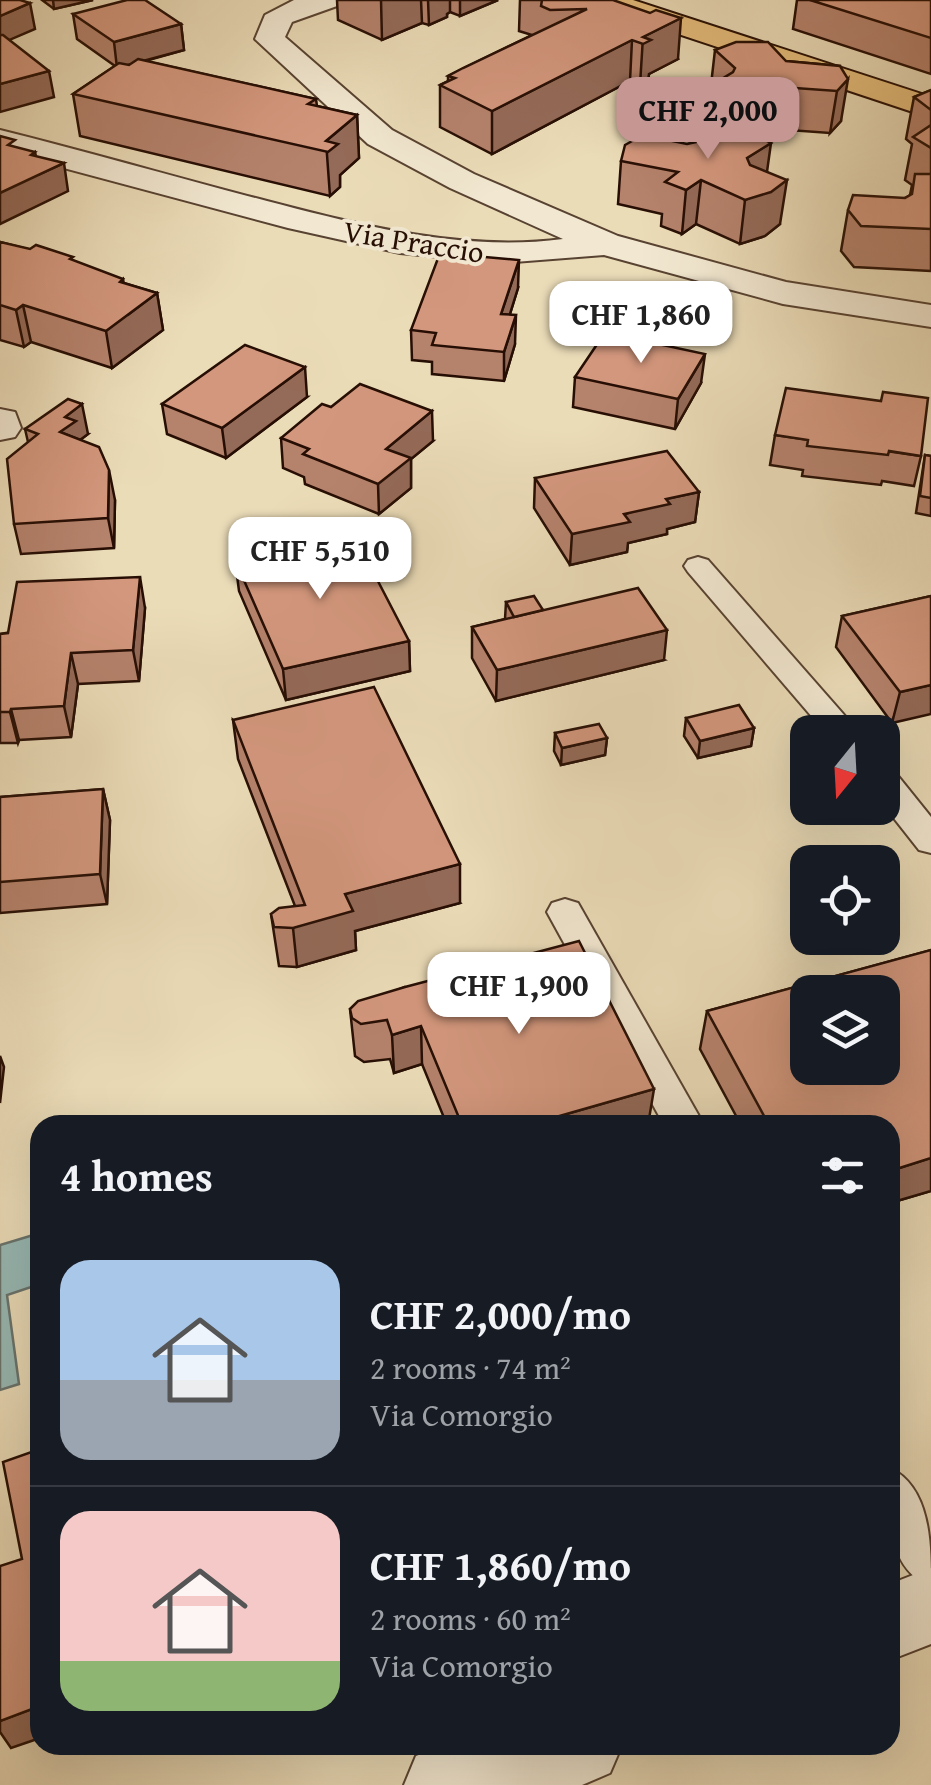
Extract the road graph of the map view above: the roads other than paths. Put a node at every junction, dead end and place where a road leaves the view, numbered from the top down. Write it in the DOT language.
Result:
graph roads {
  1 [pos="327,0"];
  2 [pos="604,0"];
  3 [pos="931,108"];
  4 [pos="0,140"];
  5 [pos="605,244"];
  6 [pos="931,316"];
  7 [pos="698,566"];
  8 [pos="828,715"];
  9 [pos="900,802"];
  10 [pos="931,841"];
  11 [pos="564,912"];
  12 [pos="678,1115"];
  13 [pos="900,1508"];
  14 [pos="931,1564"];
  15 [pos="931,1606"];
  16 [pos="900,1618"];
  17 [pos="548,1755"];
  18 [pos="445,1785"];
  1 -- 5 [label="street, Via Praccio"];
  2 -- 3 [label="main road"];
  4 -- 5 [label="street, Via Praccio"];
  5 -- 6 [label="street"];
  7 -- 8 [label="lane"];
  9 -- 10 [label="lane"];
  11 -- 12 [label="lane"];
  13 -- 14 [label="lane"];
  15 -- 16 [label="street"];
  17 -- 18 [label="street"];
}
